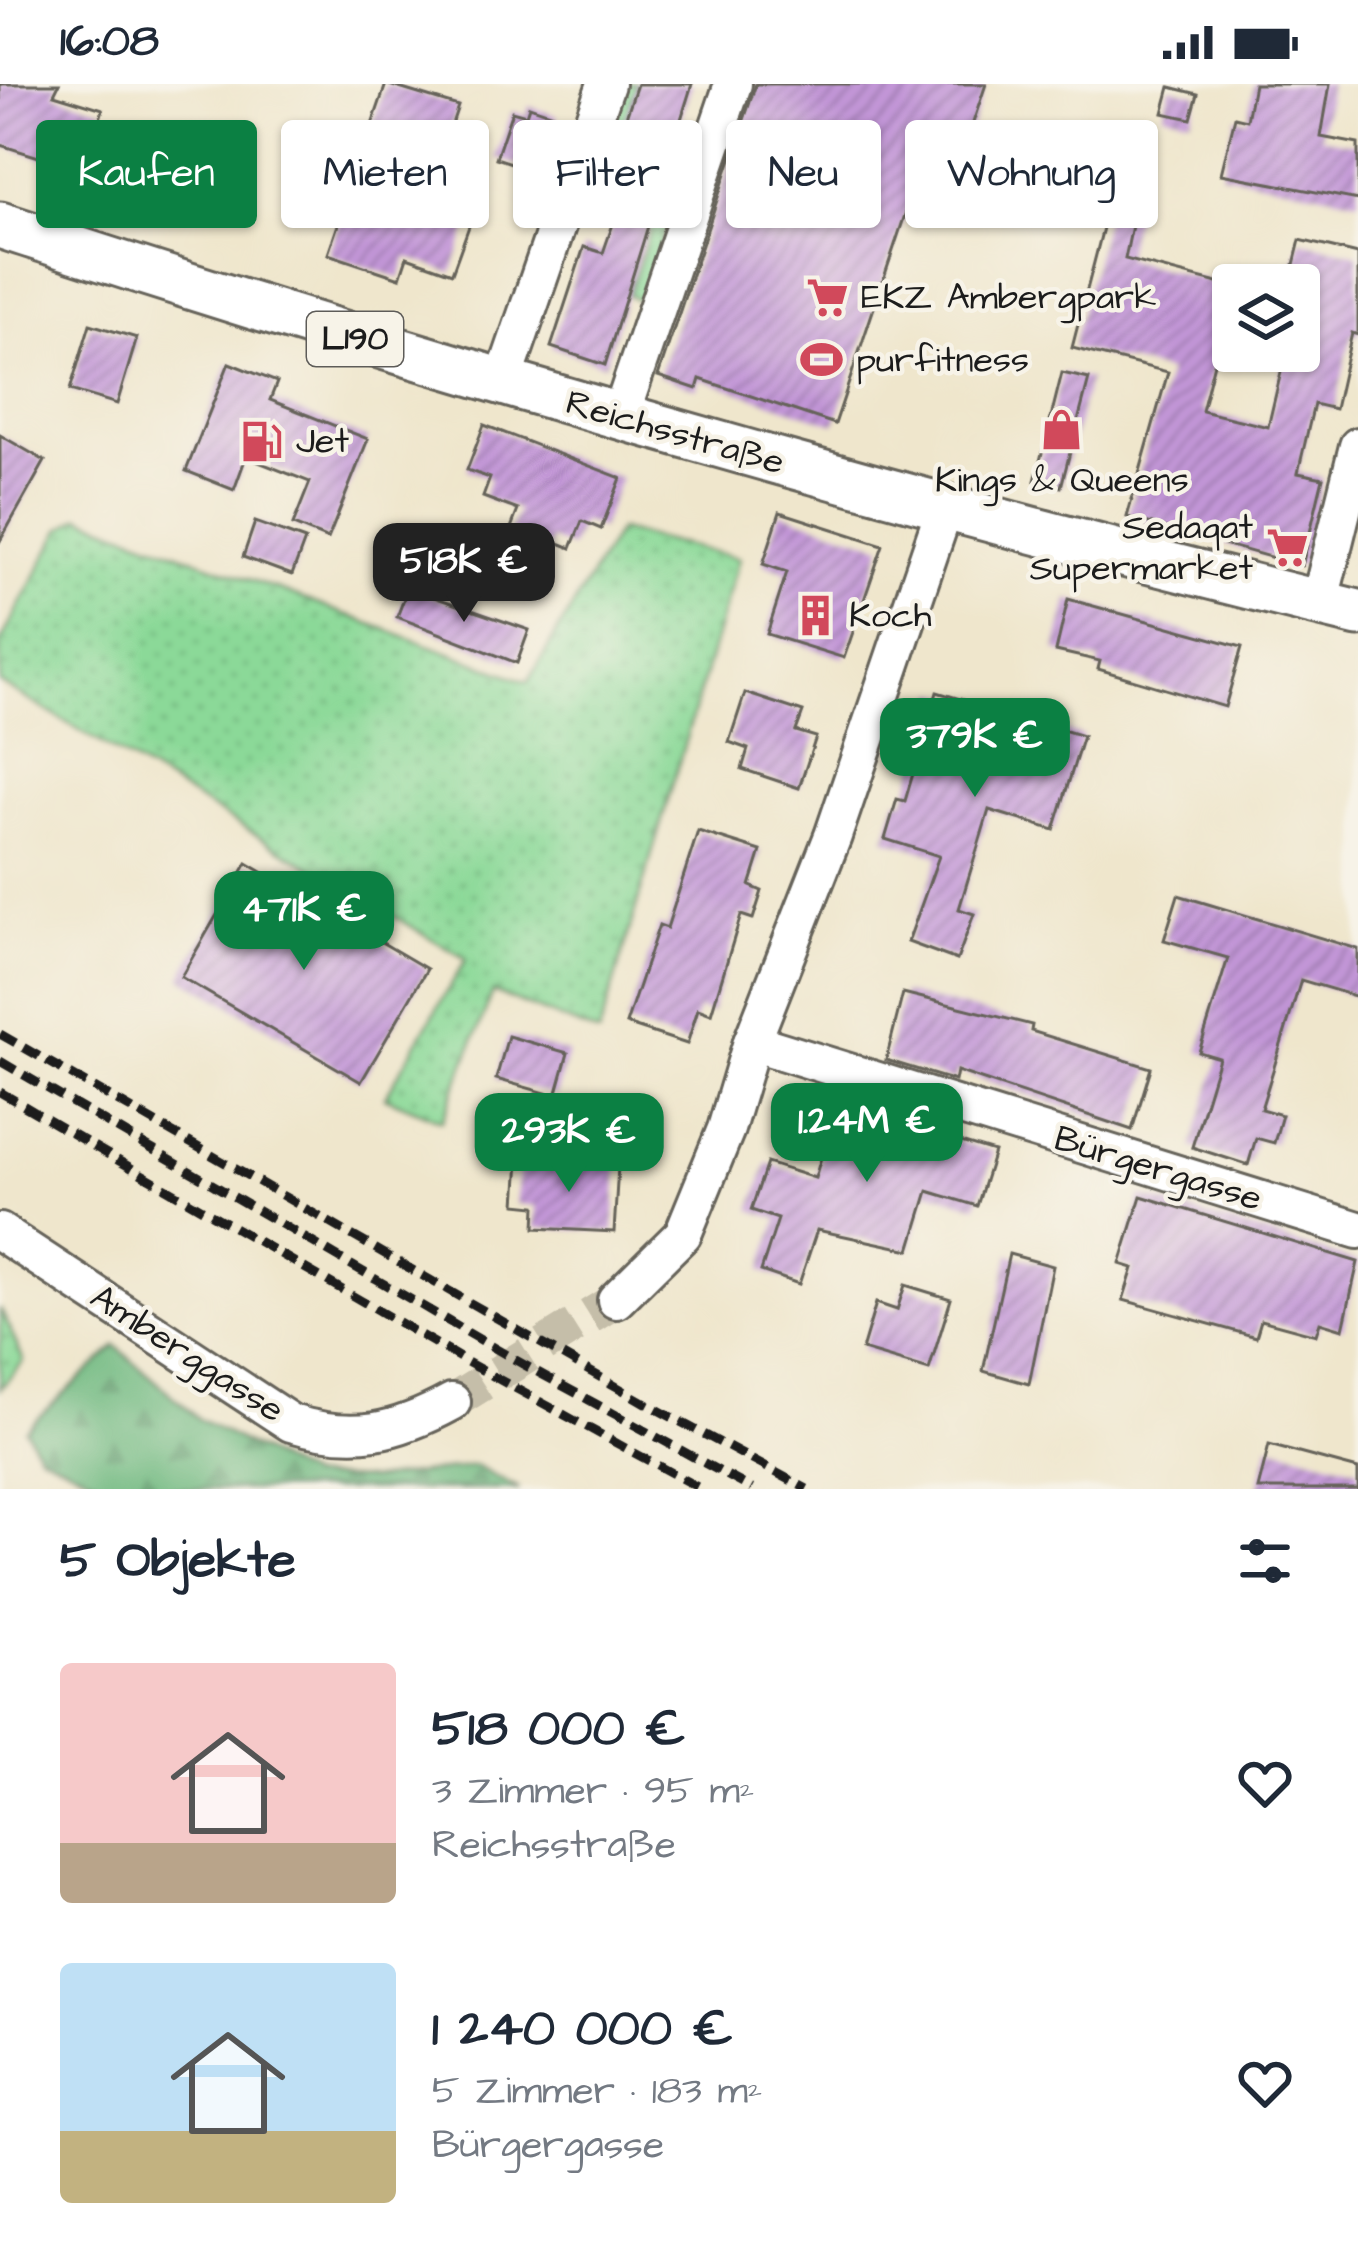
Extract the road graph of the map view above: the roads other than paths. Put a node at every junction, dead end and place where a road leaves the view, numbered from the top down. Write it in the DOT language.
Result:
graph roads {
  1 [pos="606,84"];
  2 [pos="733,84"];
  3 [pos="0,225"];
  4 [pos="502,385"];
  5 [pos="620,417"];
  6 [pos="1358,446"];
  7 [pos="945,508"];
  8 [pos="1339,609"];
  9 [pos="752,1042"];
  10 [pos="1358,1230"];
  11 [pos="0,1232"];
  12 [pos="616,1300"];
  13 [pos="452,1402"];
  1 -- 4 [label="street"];
  2 -- 5 [label="street"];
  3 -- 4 [label="main road, Reichsstraße / L190"];
  4 -- 5 [label="main road, Reichsstraße / L190"];
  5 -- 7 [label="main road, Reichsstraße / L190"];
  6 -- 8 [label="street"];
  7 -- 8 [label="main road, Reichsstraße / L190"];
  7 -- 9 [label="street"];
  9 -- 10 [label="street, Bürgergasse"];
  9 -- 12 [label="street"];
  11 -- 13 [label="street, Amberggasse"];
}
